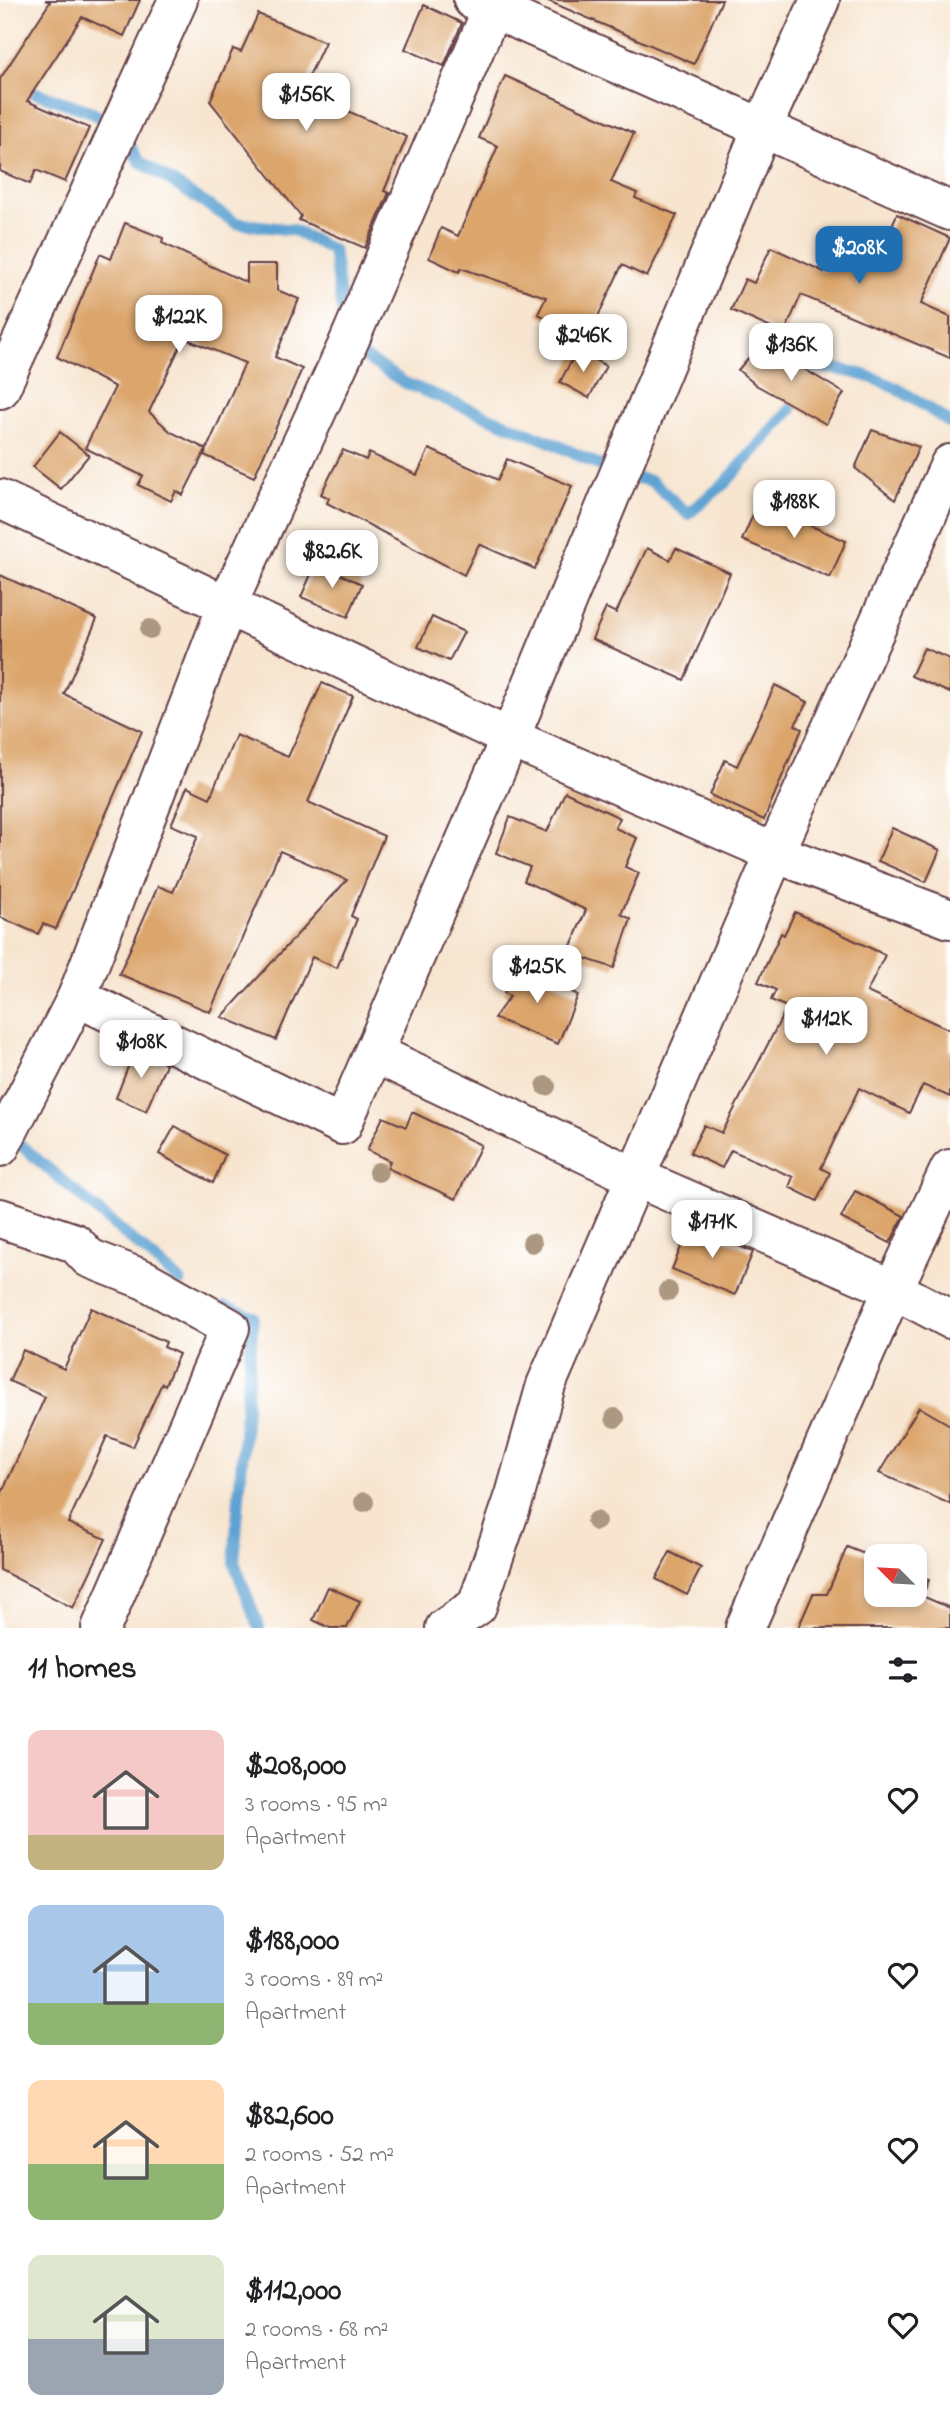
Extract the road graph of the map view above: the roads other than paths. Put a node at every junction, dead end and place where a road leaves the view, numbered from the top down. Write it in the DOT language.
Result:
graph roads {
  1 [pos="178,0"];
  2 [pos="820,0"];
  3 [pos="487,3"];
  4 [pos="763,126"];
  5 [pos="950,211"];
  6 [pos="0,389"];
  7 [pos="950,464"];
  8 [pos="0,499"];
  9 [pos="228,603"];
  10 [pos="510,738"];
  11 [pos="775,853"];
  12 [pos="950,919"];
  13 [pos="77,997"];
  14 [pos="374,1053"];
  15 [pos="0,1147"];
  16 [pos="950,1169"];
  17 [pos="635,1177"];
  18 [pos="0,1218"];
  19 [pos="893,1289"];
  20 [pos="950,1319"];
  21 [pos="101,1628"];
  22 [pos="445,1628"];
  23 [pos="745,1628"];
  1 -- 6 [label="street"];
  2 -- 4 [label="street"];
  3 -- 4 [label="street"];
  3 -- 9 [label="street"];
  4 -- 5 [label="street"];
  4 -- 10 [label="street"];
  7 -- 11 [label="street"];
  8 -- 9 [label="street"];
  9 -- 10 [label="street"];
  9 -- 13 [label="street"];
  10 -- 11 [label="street"];
  10 -- 14 [label="street"];
  11 -- 12 [label="street"];
  11 -- 17 [label="street"];
  13 -- 14 [label="street"];
  13 -- 15 [label="street"];
  14 -- 17 [label="street"];
  16 -- 19 [label="street"];
  17 -- 19 [label="street"];
  17 -- 22 [label="street"];
  18 -- 21 [label="street"];
  19 -- 20 [label="street"];
  19 -- 23 [label="street"];
}
